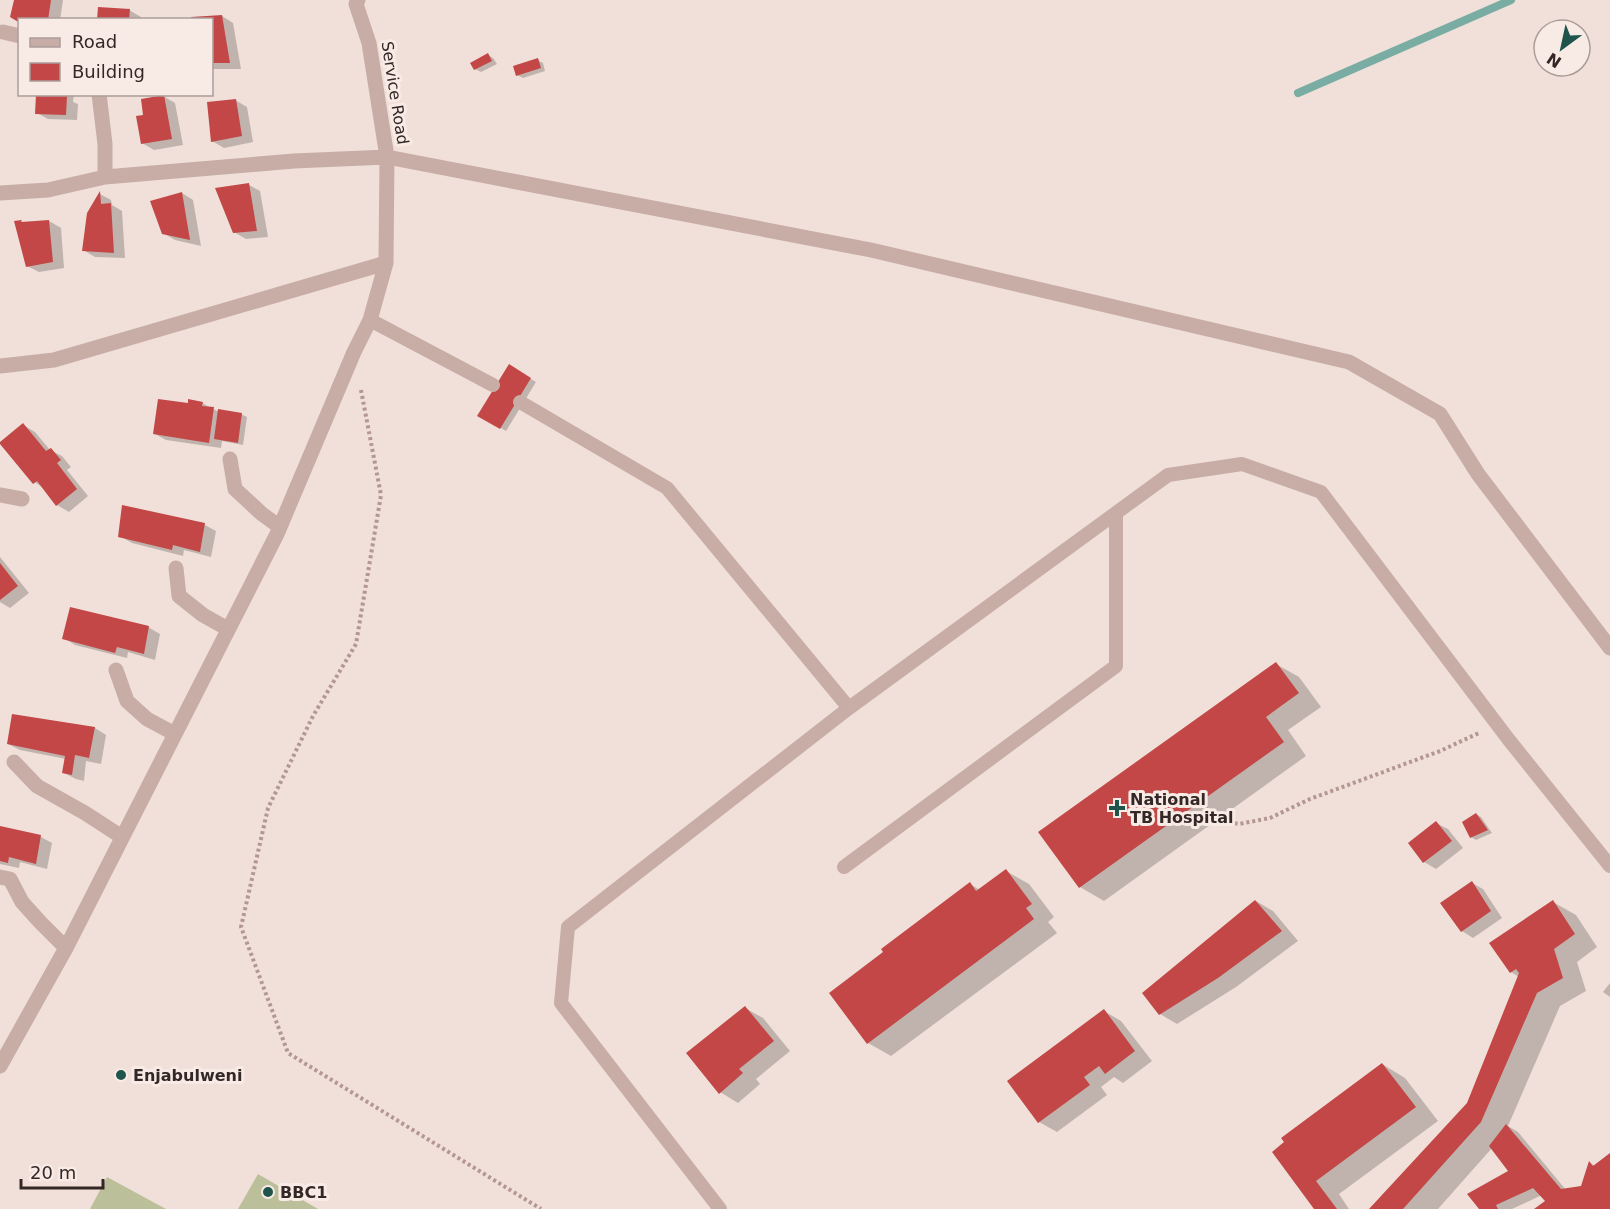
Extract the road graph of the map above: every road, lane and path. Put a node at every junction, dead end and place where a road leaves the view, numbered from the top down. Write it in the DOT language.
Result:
graph roads {
  1 [pos="358,0"];
  2 [pos="3,32"];
  3 [pos="18,36"];
  4 [pos="99,96"];
  5 [pos="387,157"];
  6 [pos="105,177"];
  7 [pos="0,193"];
  8 [pos="386,263"];
  9 [pos="370,320"];
  10 [pos="354,352"];
  11 [pos="0,366"];
  12 [pos="493,385"];
  13 [pos="520,402"];
  14 [pos="230,459"];
  15 [pos="0,495"];
  16 [pos="22,499"];
  17 [pos="1116,514"];
  18 [pos="280,527"];
  19 [pos="176,568"];
  20 [pos="228,629"];
  21 [pos="1610,648"];
  22 [pos="116,670"];
  23 [pos="849,708"];
  24 [pos="1483,731"];
  25 [pos="175,734"];
  26 [pos="14,762"];
  27 [pos="1205,807"];
  28 [pos="122,837"];
  29 [pos="1610,866"];
  30 [pos="844,867"];
  31 [pos="0,878"];
  32 [pos="66,948"];
  33 [pos="4,1049"];
  34 [pos="0,1066"];
  35 [pos="541,1209"];
  36 [pos="720,1209"];
  1 -- 5 [label="street, Service Road"];
  2 -- 3 [label="street"];
  4 -- 6 [label="street"];
  5 -- 6 [label="street"];
  5 -- 8 [label="street, Service Road"];
  5 -- 21 [label="street"];
  6 -- 7 [label="street"];
  8 -- 9 [label="street, Service Road"];
  8 -- 11 [label="street"];
  9 -- 10 [label="street, Service Road"];
  9 -- 12 [label="lane"];
  10 -- 18 [label="street, Service Road"];
  10 -- 35 [label="path"];
  13 -- 23 [label="lane"];
  14 -- 18 [label="street"];
  15 -- 16 [label="street"];
  17 -- 23 [label="lane"];
  17 -- 29 [label="lane"];
  17 -- 30 [label="lane"];
  18 -- 20 [label="street, Service Road"];
  19 -- 20 [label="street"];
  20 -- 25 [label="street, Service Road"];
  22 -- 25 [label="street"];
  23 -- 36 [label="lane"];
  24 -- 27 [label="path"];
  25 -- 28 [label="street, Service Road"];
  26 -- 28 [label="street"];
  28 -- 32 [label="street, Service Road"];
  31 -- 32 [label="street"];
  32 -- 33 [label="street, Service Road"];
  33 -- 34 [label="street, Service Road"];
}
